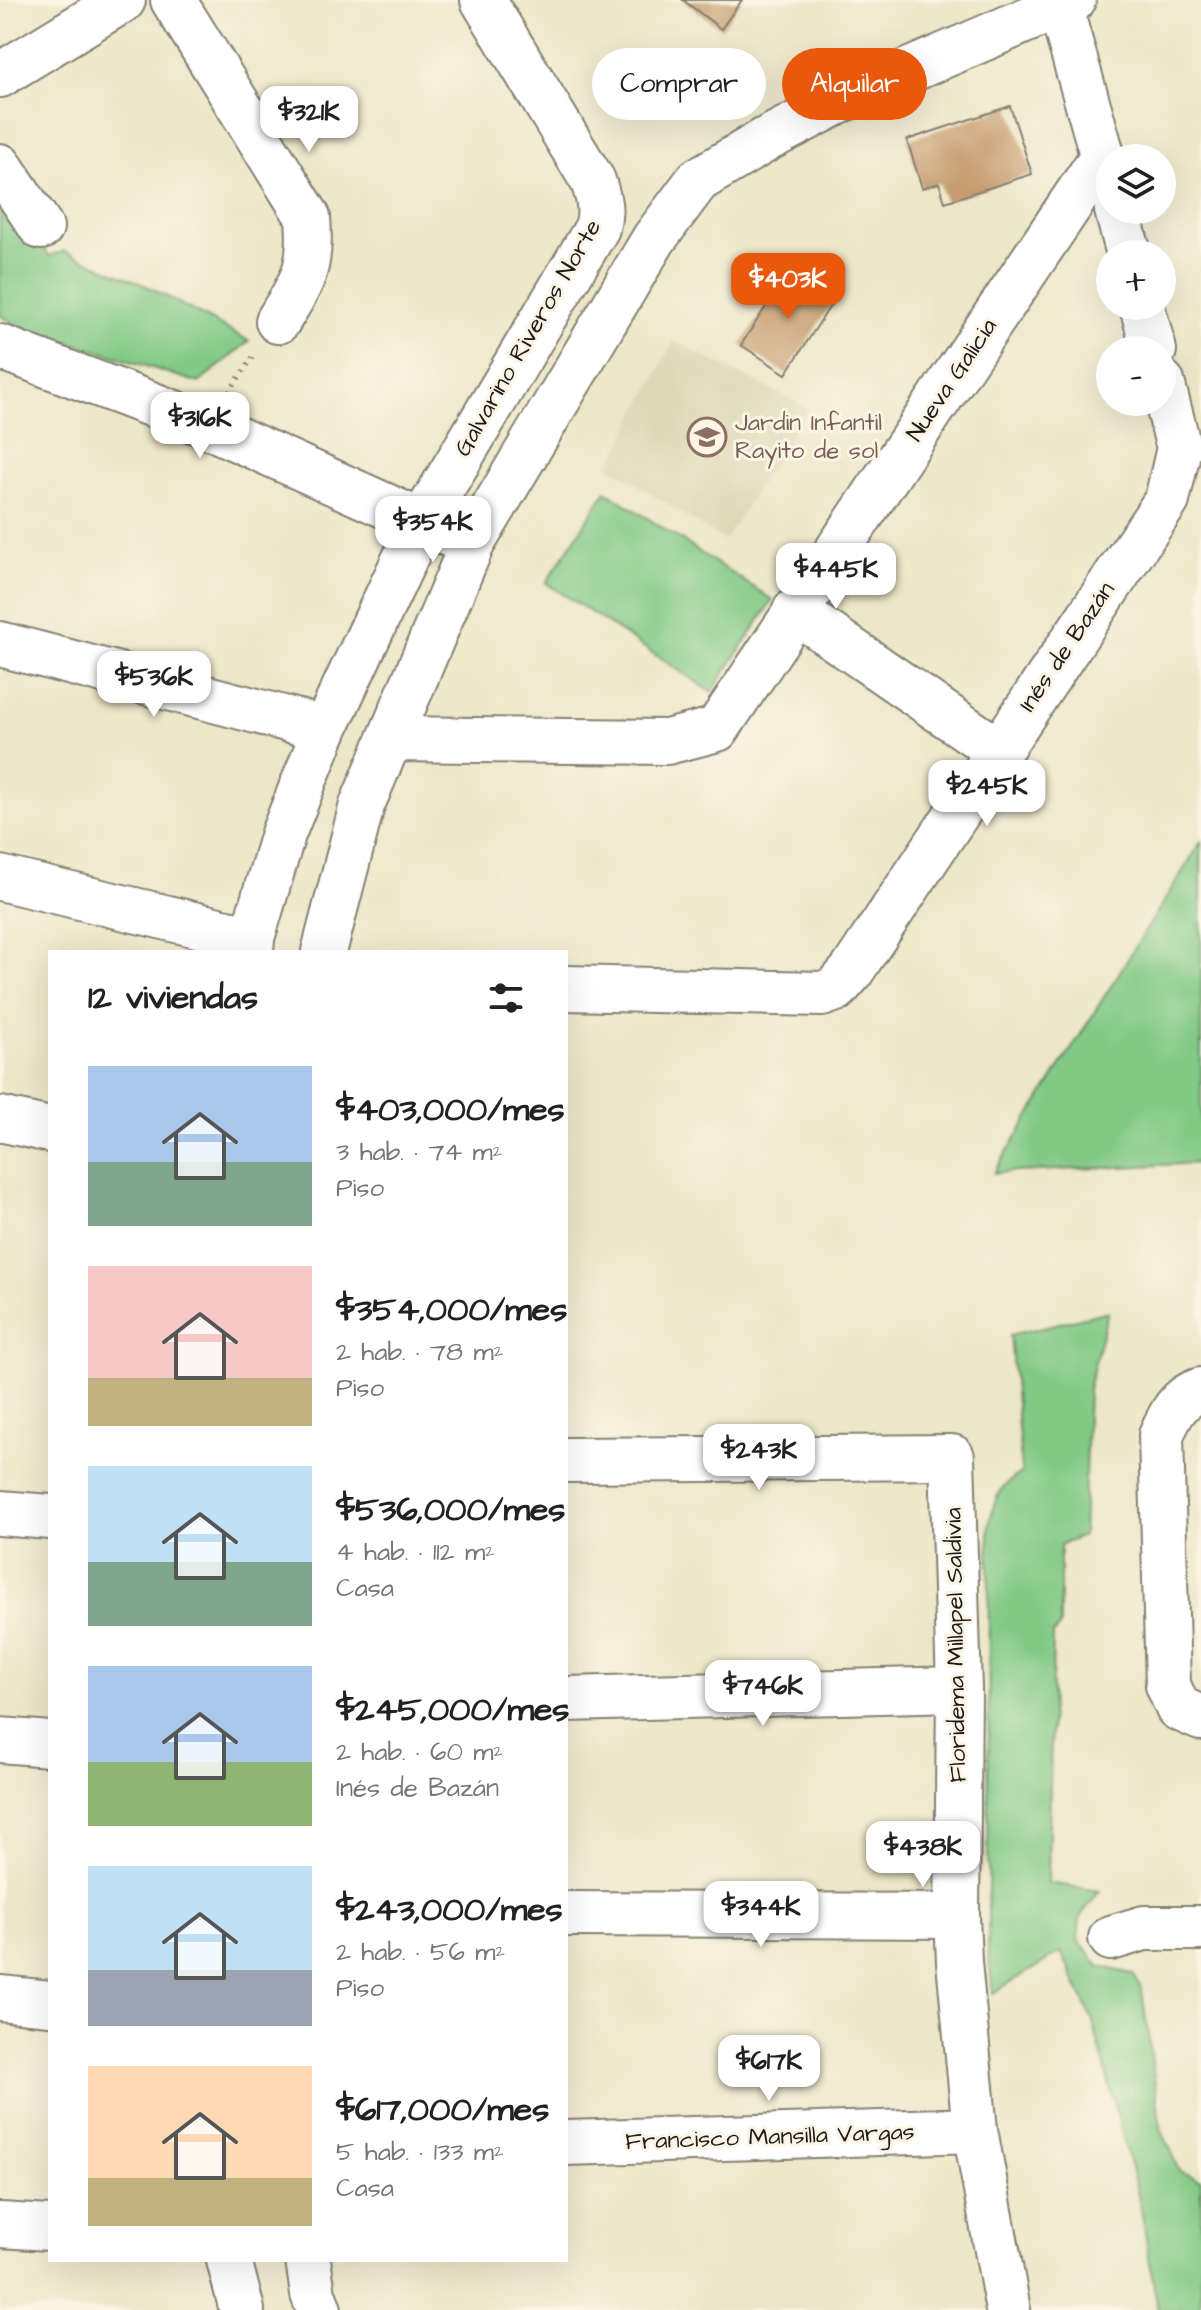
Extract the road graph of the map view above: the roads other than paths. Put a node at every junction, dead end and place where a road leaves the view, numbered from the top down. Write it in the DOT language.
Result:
graph roads {
  1 [pos="123,0"];
  2 [pos="173,0"];
  3 [pos="483,0"];
  4 [pos="1064,2"];
  5 [pos="0,75"];
  6 [pos="1101,144"];
  7 [pos="0,166"];
  8 [pos="1096,185"];
  9 [pos="41,227"];
  10 [pos="278,321"];
  11 [pos="0,347"];
  12 [pos="1171,416"];
  13 [pos="422,522"];
  14 [pos="472,544"];
  15 [pos="795,611"];
  16 [pos="0,644"];
  17 [pos="325,729"];
  18 [pos="390,739"];
  19 [pos="997,750"];
  20 [pos="0,878"];
  21 [pos="251,945"];
  22 [pos="325,950"];
  23 [pos="568,988"];
  24 [pos="0,1119"];
  25 [pos="48,1130"];
  26 [pos="1201,1390"];
  27 [pos="568,1460"];
  28 [pos="0,1513"];
  29 [pos="48,1517"];
  30 [pos="959,1689"];
  31 [pos="568,1699"];
  32 [pos="1201,1718"];
  33 [pos="0,1740"];
  34 [pos="48,1744"];
  35 [pos="568,1914"];
  36 [pos="957,1916"];
  37 [pos="1201,1928"];
  38 [pos="1111,1938"];
  39 [pos="0,1998"];
  40 [pos="48,2003"];
  41 [pos="975,2130"];
  42 [pos="568,2143"];
  43 [pos="0,2225"];
  44 [pos="48,2228"];
  45 [pos="230,2262"];
  46 [pos="308,2262"];
  47 [pos="242,2310"];
  48 [pos="319,2310"];
  49 [pos="1008,2310"];
  1 -- 5 [label="street"];
  2 -- 10 [label="street"];
  3 -- 13 [label="street, Galvarino Riveros Norte"];
  4 -- 6 [label="street"];
  4 -- 14 [label="street"];
  7 -- 9 [label="street"];
  8 -- 15 [label="street, Nueva Galicia"];
  11 -- 13 [label="street"];
  12 -- 19 [label="street, Inés de Bazán"];
  13 -- 14 [label="street"];
  13 -- 17 [label="street, Galvarino Riveros Norte"];
  14 -- 18 [label="street"];
  15 -- 18 [label="street, Nueva Galicia"];
  15 -- 19 [label="street"];
  16 -- 17 [label="street"];
  17 -- 21 [label="street, Galvarino Riveros Norte"];
  18 -- 22 [label="street"];
  19 -- 23 [label="street, Inés de Bazán"];
  20 -- 21 [label="street"];
  24 -- 25 [label="street"];
  26 -- 32 [label="street"];
  27 -- 30 [label="street, Floridema Millapel Saldivia"];
  28 -- 29 [label="street"];
  30 -- 31 [label="street"];
  30 -- 36 [label="street, Floridema Millapel Saldivia"];
  33 -- 34 [label="street"];
  35 -- 36 [label="street"];
  36 -- 41 [label="street, Floridema Millapel Saldivia"];
  37 -- 38 [label="street"];
  39 -- 40 [label="street"];
  41 -- 42 [label="street, Francisco Mansilla Vargas"];
  41 -- 49 [label="street, Floridema Millapel Saldivia"];
  43 -- 44 [label="street"];
  45 -- 47 [label="street"];
  46 -- 48 [label="street"];
}
